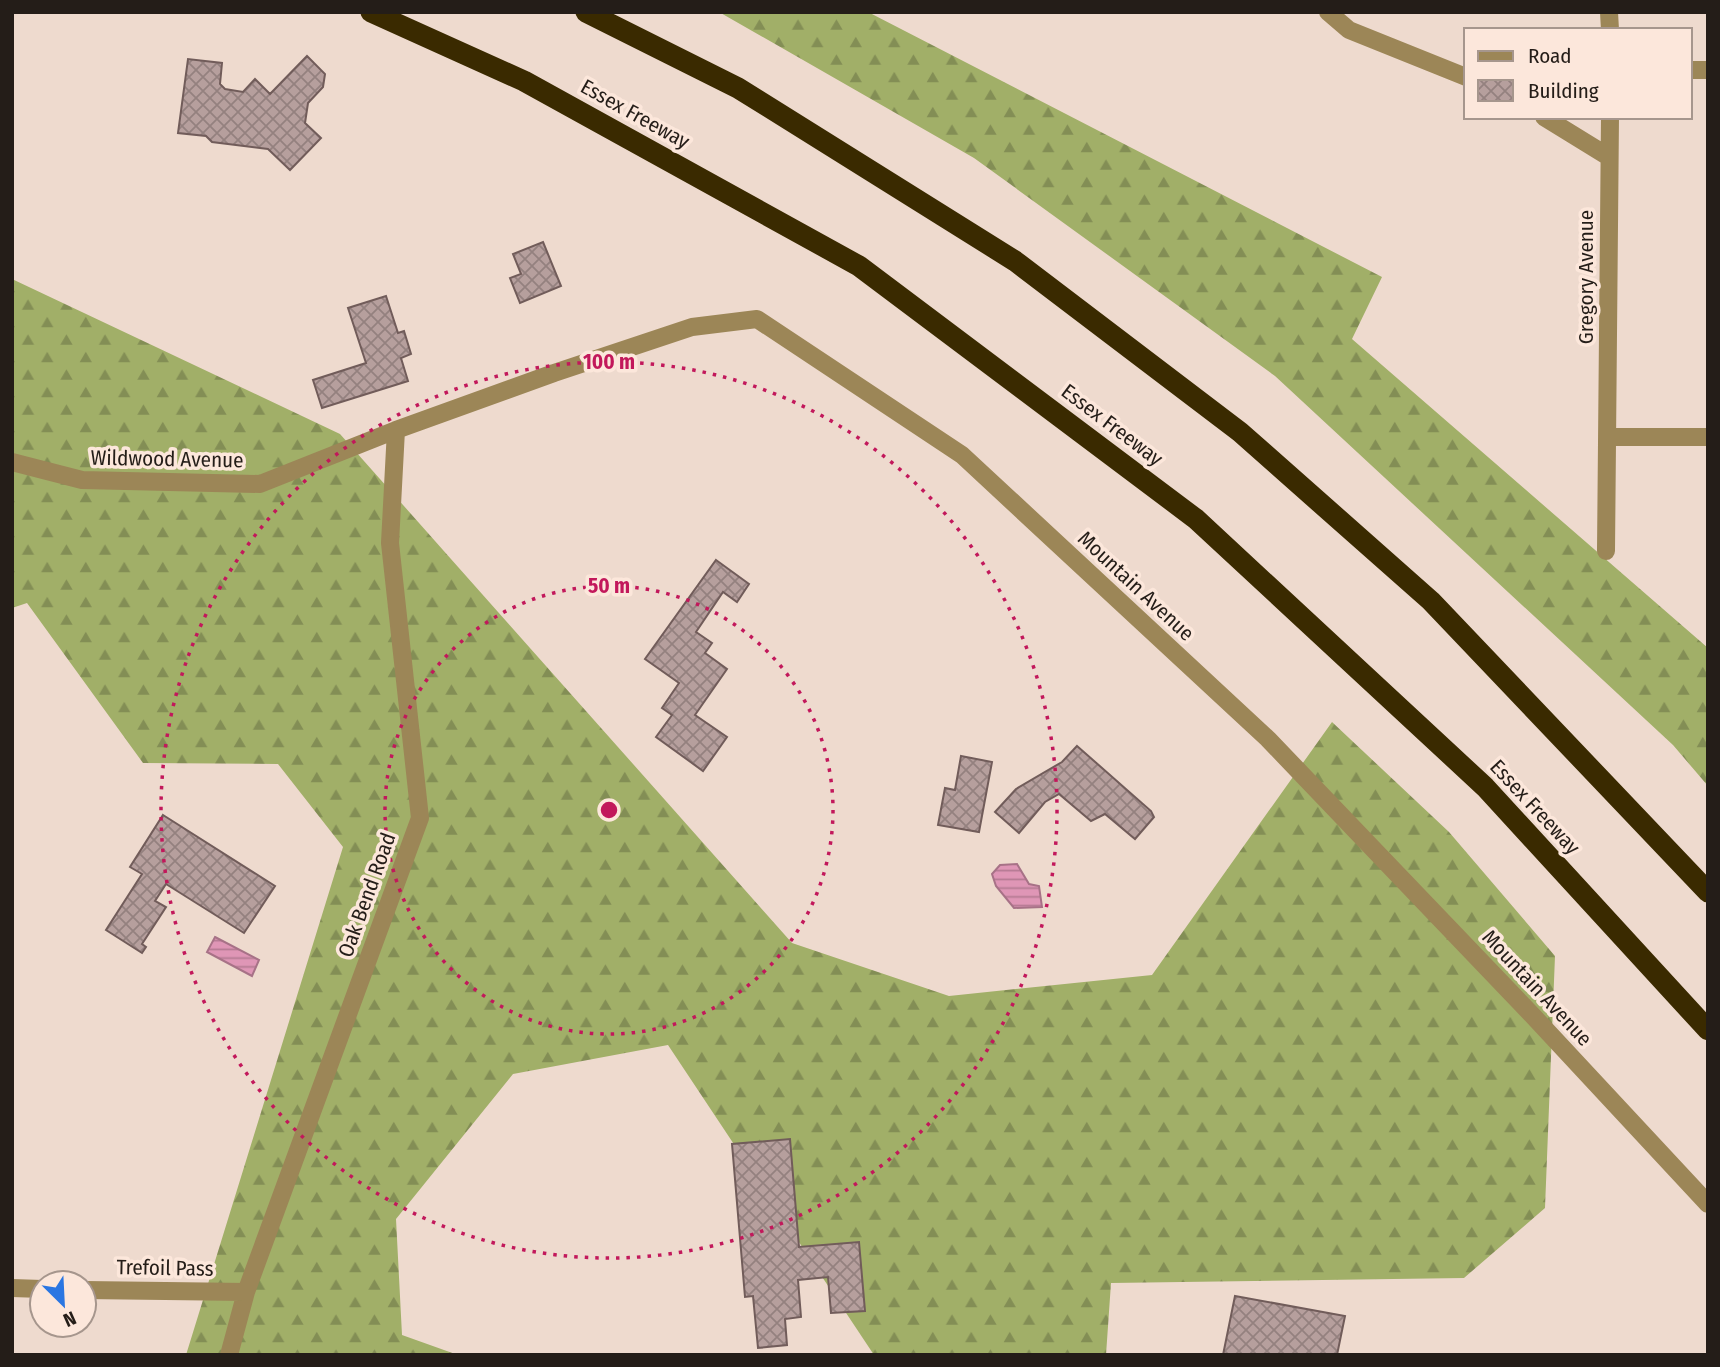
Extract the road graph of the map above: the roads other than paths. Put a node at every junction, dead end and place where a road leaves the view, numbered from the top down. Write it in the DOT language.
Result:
graph roads {
  1 [pos="370,12"];
  2 [pos="586,12"];
  3 [pos="1328,12"];
  4 [pos="1464,76"];
  5 [pos="1547,119"];
  6 [pos="1610,119"];
  7 [pos="1609,157"];
  8 [pos="396,430"];
  9 [pos="1608,437"];
  10 [pos="1708,437"];
  11 [pos="12,462"];
  12 [pos="1606,551"];
  13 [pos="1708,892"];
  14 [pos="1708,1030"];
  15 [pos="1708,1204"];
  16 [pos="98,1290"];
  17 [pos="246,1292"];
  18 [pos="229,1355"];
  1 -- 14 [label="highway, Essex Freeway"];
  2 -- 13 [label="highway"];
  3 -- 4 [label="street"];
  5 -- 7 [label="street"];
  6 -- 7 [label="street, Gregory Avenue"];
  7 -- 9 [label="street, Gregory Avenue"];
  8 -- 11 [label="street, Wildwood Avenue"];
  8 -- 15 [label="street, Mountain Avenue"];
  8 -- 17 [label="street, Oak Bend Road"];
  9 -- 10 [label="street"];
  9 -- 12 [label="street, Gregory Avenue"];
  16 -- 17 [label="street, Trefoil Pass"];
  17 -- 18 [label="street, Oak Bend Road"];
}
